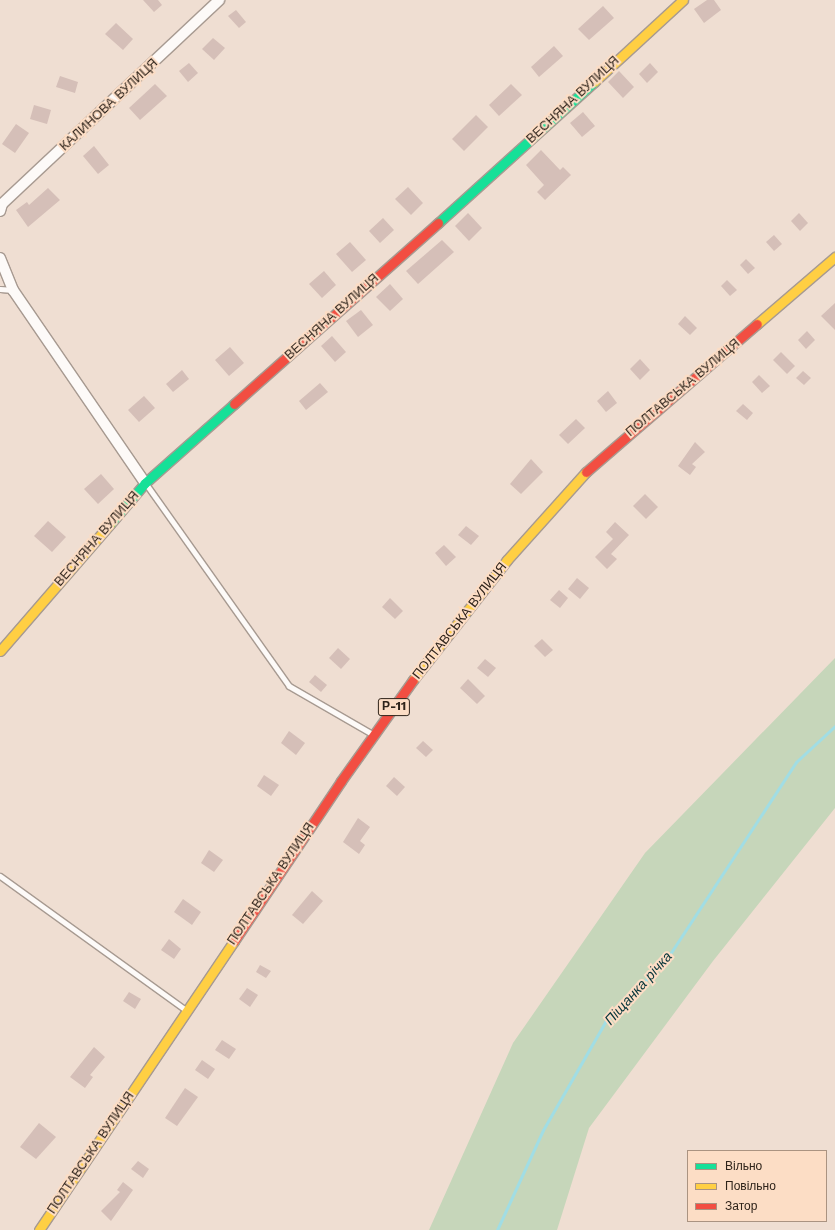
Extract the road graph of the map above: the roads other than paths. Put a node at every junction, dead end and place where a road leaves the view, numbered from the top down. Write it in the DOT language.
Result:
graph roads {
  1 [pos="219,0"];
  2 [pos="683,0"];
  3 [pos="0,211"];
  4 [pos="835,256"];
  5 [pos="0,258"];
  6 [pos="0,289"];
  7 [pos="13,290"];
  8 [pos="145,483"];
  9 [pos="0,651"];
  10 [pos="374,735"];
  11 [pos="0,876"];
  12 [pos="186,1011"];
  13 [pos="39,1230"];
  1 -- 3 [label="street, КАЛИНОВА ВУЛИЦЯ"];
  2 -- 8 [label="main road, ВЕСНЯНА ВУЛИЦЯ"];
  4 -- 10 [label="main road, ПОЛТАВСЬКА ВУЛИЦЯ / Р-11"];
  5 -- 7 [label="street"];
  6 -- 7 [label="lane"];
  7 -- 8 [label="street"];
  8 -- 9 [label="main road, ВЕСНЯНА ВУЛИЦЯ"];
  8 -- 10 [label="lane"];
  10 -- 12 [label="main road, ПОЛТАВСЬКА ВУЛИЦЯ / Р-11"];
  11 -- 12 [label="lane"];
  12 -- 13 [label="main road, ПОЛТАВСЬКА ВУЛИЦЯ / Р-11"];
}
